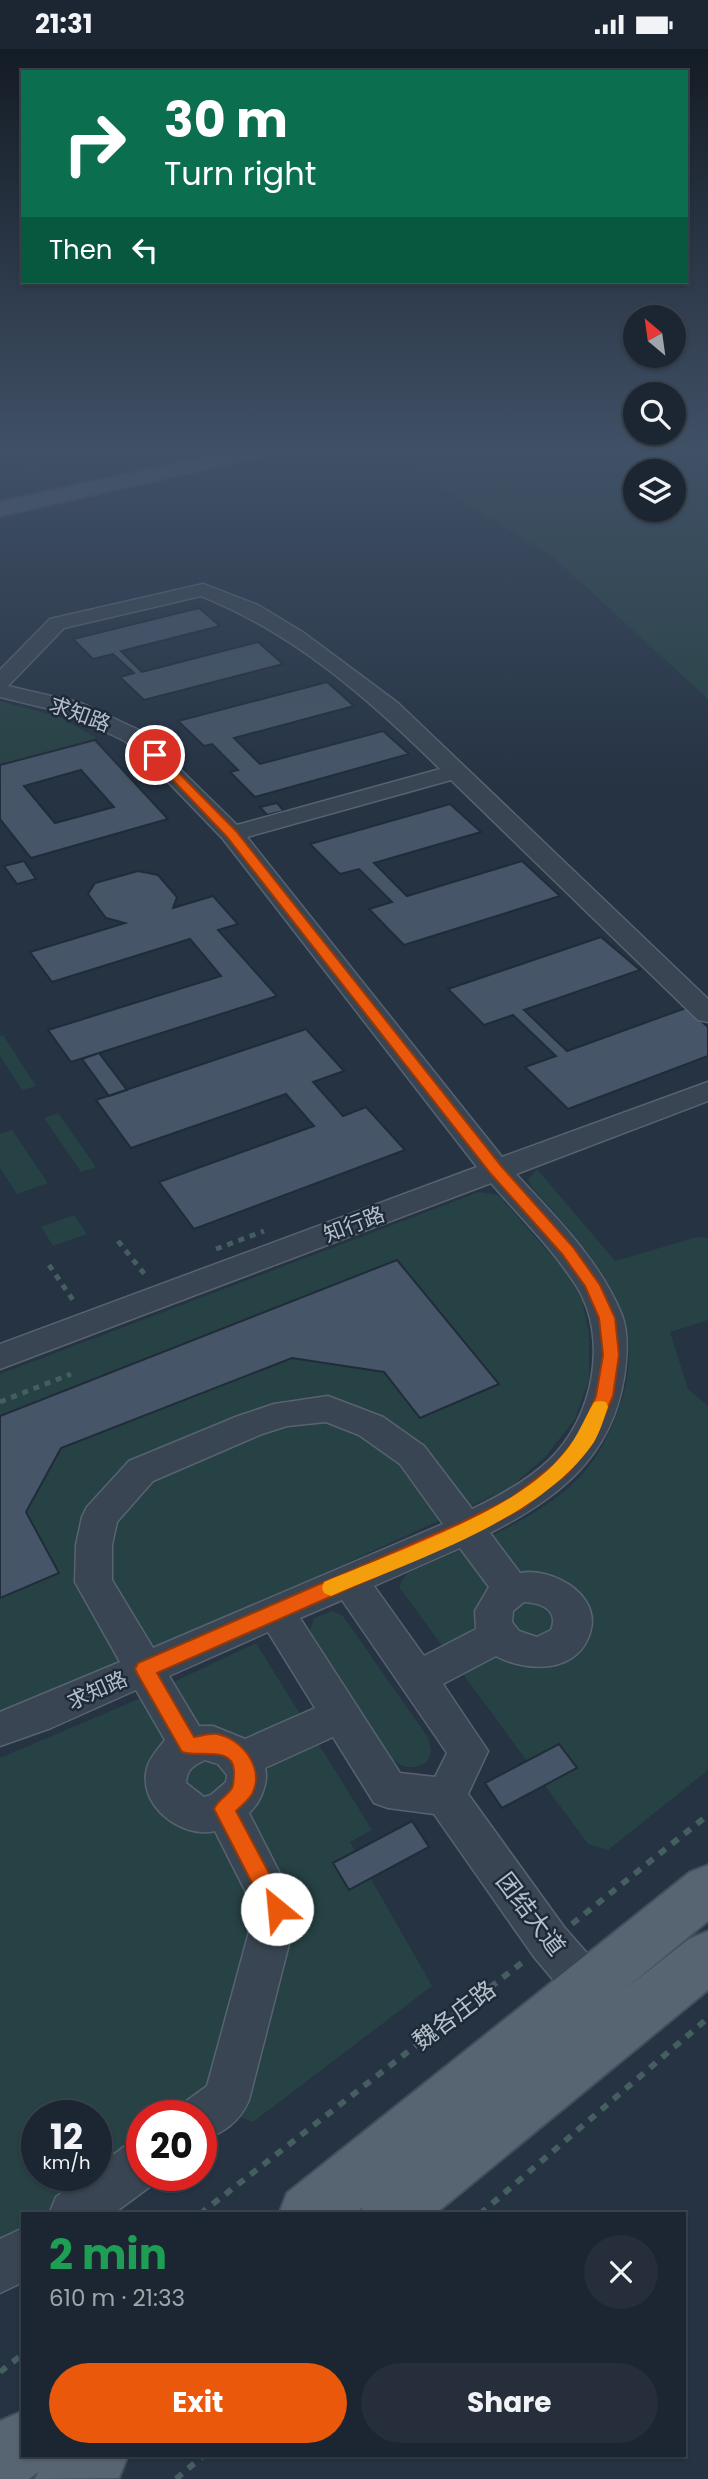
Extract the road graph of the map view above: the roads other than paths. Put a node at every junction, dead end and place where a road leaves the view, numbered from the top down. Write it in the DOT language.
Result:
graph roads {
  1 [pos="0,682"];
  2 [pos="0,691"];
  3 [pos="457,771"];
  4 [pos="232,834"];
  5 [pos="708,1014"];
  6 [pos="708,1091"];
  7 [pos="496,1170"];
  8 [pos="0,1357"];
  9 [pos="467,1529"];
  10 [pos="349,1580"];
  11 [pos="512,1590"];
  12 [pos="275,1612"];
  13 [pos="498,1636"];
  14 [pos="145,1669"];
  15 [pos="418,1678"];
  16 [pos="340,1715"];
  17 [pos="0,1729"];
  18 [pos="189,1746"];
  19 [pos="241,1760"];
  20 [pos="446,1797"];
  21 [pos="225,1809"];
  22 [pos="708,1889"];
  23 [pos="708,1957"];
  24 [pos="605,2007"];
  25 [pos="217,2106"];
  26 [pos="126,2175"];
  27 [pos="76,2212"];
  28 [pos="311,2212"];
  29 [pos="391,2212"];
  30 [pos="21,2253"];
  31 [pos="0,2269"];
  32 [pos="21,2446"];
  33 [pos="94,2457"];
  34 [pos="0,2462"];
  35 [pos="67,2479"];
  1 -- 3 [label="street"];
  2 -- 4 [label="street, 求知路"];
  3 -- 4 [label="street"];
  3 -- 5 [label="street"];
  4 -- 7 [label="street, 求知路"];
  6 -- 7 [label="street, 知行路"];
  7 -- 8 [label="street, 知行路"];
  7 -- 9 [label="street, 求知路"];
  9 -- 10 [label="street, 求知路"];
  9 -- 11 [label="street"];
  9 -- 14 [label="street"];
  10 -- 12 [label="street, 求知路"];
  10 -- 15 [label="street"];
  11 -- 13 [label="street"];
  11 -- 13 [label="street"];
  12 -- 14 [label="street, 求知路"];
  12 -- 16 [label="street"];
  13 -- 15 [label="street"];
  14 -- 17 [label="street, 求知路"];
  14 -- 18 [label="street"];
  15 -- 20 [label="street"];
  16 -- 19 [label="street"];
  16 -- 20 [label="street"];
  18 -- 19 [label="street"];
  18 -- 21 [label="street"];
  19 -- 21 [label="street"];
  20 -- 24 [label="street, 团结大道"];
  21 -- 25 [label="street"];
  22 -- 24 [label="main road"];
  23 -- 24 [label="main road"];
  24 -- 28 [label="main road"];
  24 -- 29 [label="main road"];
  26 -- 27 [label="street"];
  30 -- 31 [label="street"];
  32 -- 34 [label="main road"];
  33 -- 35 [label="main road"];
}
